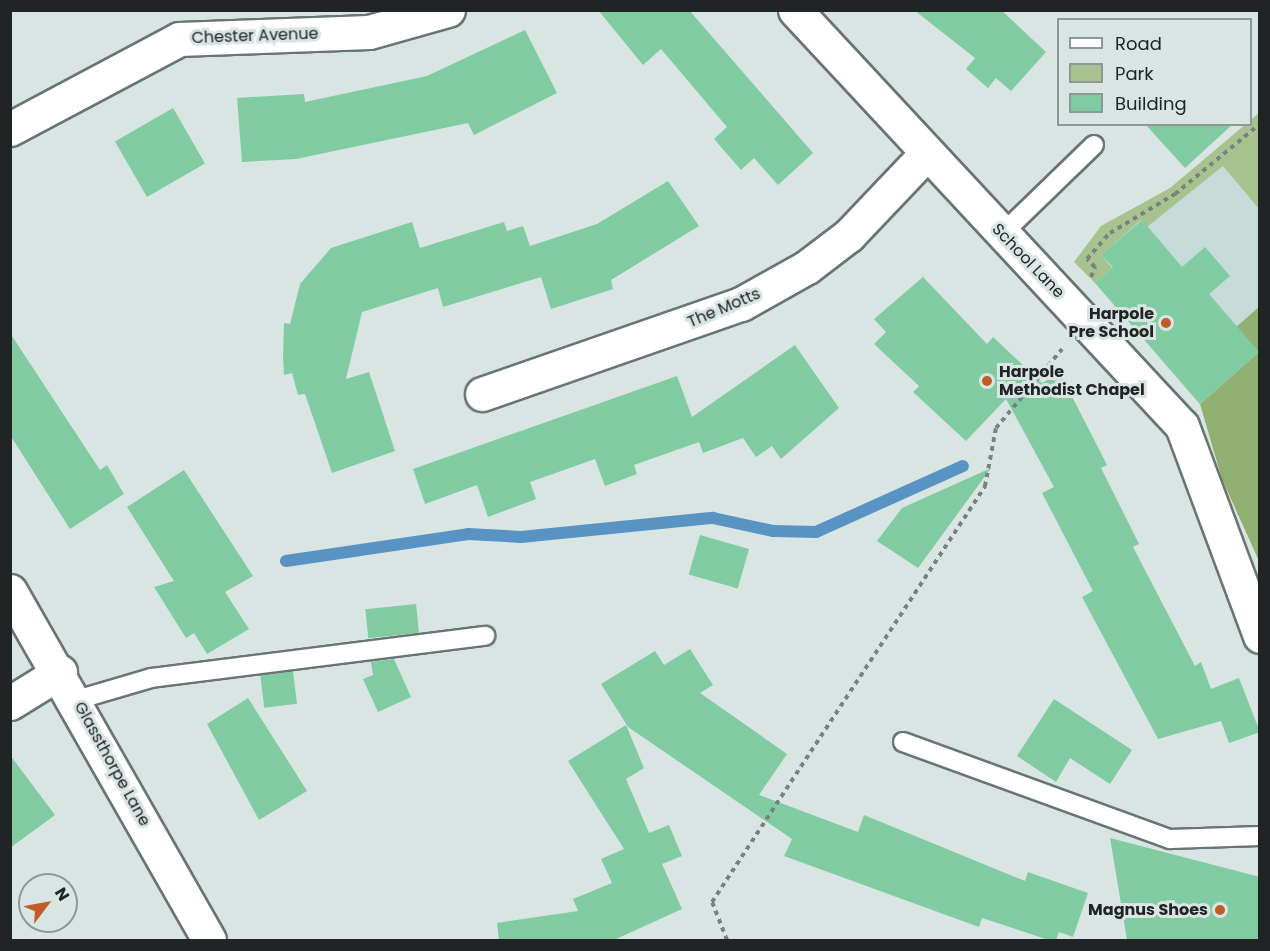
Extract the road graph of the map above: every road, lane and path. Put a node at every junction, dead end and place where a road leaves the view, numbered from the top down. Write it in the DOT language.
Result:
graph roads {
  1 [pos="448,10"];
  2 [pos="795,10"];
  3 [pos="1260,124"];
  4 [pos="10,129"];
  5 [pos="1094,145"];
  6 [pos="926,154"];
  7 [pos="1002,234"];
  8 [pos="1072,306"];
  9 [pos="482,394"];
  10 [pos="10,591"];
  11 [pos="485,636"];
  12 [pos="1260,636"];
  13 [pos="60,672"];
  14 [pos="76,700"];
  15 [pos="10,703"];
  16 [pos="903,742"];
  17 [pos="1260,836"];
  18 [pos="209,940"];
  19 [pos="727,940"];
  1 -- 4 [label="street, Chester Avenue"];
  2 -- 6 [label="street, School Lane"];
  3 -- 8 [label="path"];
  5 -- 7 [label="lane"];
  6 -- 7 [label="street, School Lane"];
  6 -- 9 [label="street, The Motts"];
  7 -- 8 [label="street, School Lane"];
  8 -- 12 [label="street, School Lane"];
  8 -- 19 [label="path"];
  10 -- 13 [label="street, Glassthorpe Lane"];
  11 -- 14 [label="lane"];
  13 -- 14 [label="street, Glassthorpe Lane"];
  13 -- 15 [label="street"];
  14 -- 18 [label="street, Glassthorpe Lane"];
  16 -- 17 [label="lane"];
}
